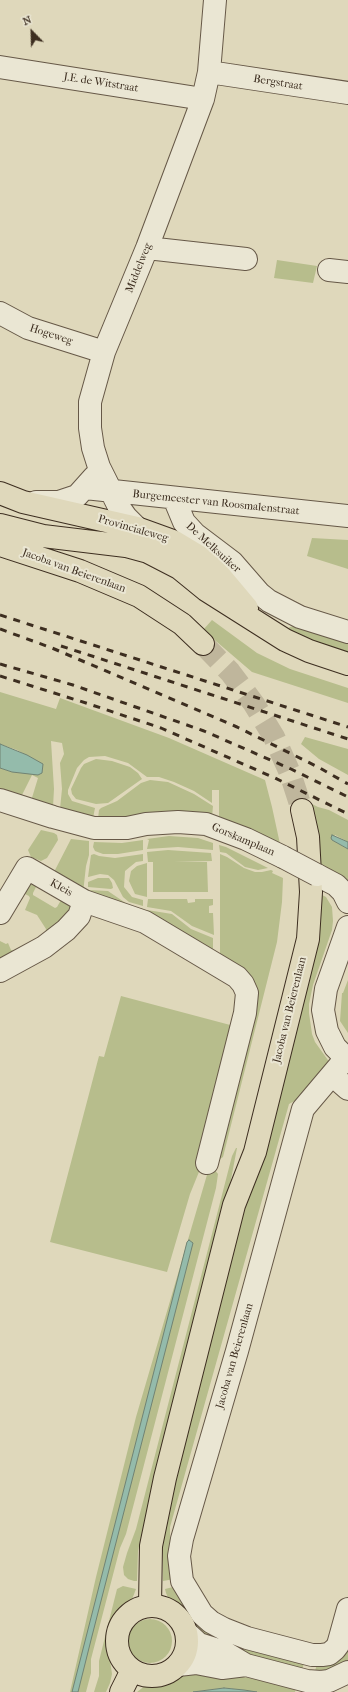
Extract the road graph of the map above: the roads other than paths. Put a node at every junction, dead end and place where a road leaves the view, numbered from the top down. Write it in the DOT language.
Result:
graph roads {
  1 [pos="215,0"];
  2 [pos="0,67"];
  3 [pos="209,72"];
  4 [pos="348,93"];
  5 [pos="203,99"];
  6 [pos="148,248"];
  7 [pos="246,259"];
  8 [pos="0,313"];
  9 [pos="104,352"];
  10 [pos="99,467"];
  11 [pos="84,488"];
  12 [pos="111,492"];
  13 [pos="0,493"];
  14 [pos="174,498"];
  15 [pos="23,502"];
  16 [pos="348,516"];
  17 [pos="0,525"];
  18 [pos="136,528"];
  19 [pos="0,545"];
  20 [pos="0,557"];
  21 [pos="259,623"];
  22 [pos="348,632"];
  23 [pos="348,664"];
  24 [pos="0,800"];
  25 [pos="296,810"];
  26 [pos="84,901"];
  27 [pos="348,902"];
  28 [pos="0,913"];
  29 [pos="348,927"];
  30 [pos="0,971"];
  31 [pos="347,1059"];
  32 [pos="332,1075"];
  33 [pos="348,1088"];
  34 [pos="207,1163"];
  35 [pos="150,1605"];
  36 [pos="348,1609"];
  37 [pos="187,1633"];
  38 [pos="178,1665"];
  39 [pos="246,1665"];
  40 [pos="132,1670"];
  41 [pos="348,1672"];
  42 [pos="121,1692"];
  1 -- 3 [label="street, Middelweg"];
  2 -- 5 [label="street, J.E. de Witstraat"];
  3 -- 4 [label="street, Bergstraat"];
  3 -- 5 [label="street, Middelweg"];
  5 -- 6 [label="street, Middelweg"];
  6 -- 7 [label="street"];
  6 -- 9 [label="street, Middelweg"];
  8 -- 9 [label="street, Hogeweg"];
  9 -- 10 [label="street, Middelweg"];
  10 -- 11 [label="street"];
  10 -- 12 [label="street, Middelweg"];
  11 -- 12 [label="street, Burgemeester van Roosmalenstraat"];
  11 -- 15 [label="street"];
  12 -- 14 [label="street, Burgemeester van Roosmalenstraat"];
  12 -- 18 [label="street, Middelweg"];
  13 -- 15 [label="main road, Provincialeweg"];
  14 -- 16 [label="street, Burgemeester van Roosmalenstraat"];
  14 -- 22 [label="street, De Melksuiker"];
  15 -- 18 [label="main road, Provincialeweg"];
  17 -- 21 [label="main road, Provincialeweg"];
  18 -- 21 [label="main road, Provincialeweg"];
  19 -- 20 [label="main road, Jacoba van Beierenlaan"];
  21 -- 23 [label="main road, Provincialeweg"];
  24 -- 27 [label="street, Gorskamplaan, bridge"];
  25 -- 35 [label="main road, Jacoba van Beierenlaan"];
  26 -- 28 [label="street, Kleis"];
  26 -- 30 [label="street, Kleis"];
  26 -- 34 [label="street"];
  29 -- 31 [label="street"];
  31 -- 32 [label="street, Jacoba van Beierenlaan"];
  32 -- 33 [label="street"];
  32 -- 36 [label="street, Jacoba van Beierenlaan"];
  35 -- 37 [label="main road"];
  35 -- 40 [label="main road"];
  37 -- 38 [label="main road"];
  37 -- 39 [label="street"];
  38 -- 39 [label="street"];
  38 -- 40 [label="main road"];
  39 -- 41 [label="street"];
  40 -- 42 [label="main road"];
}
